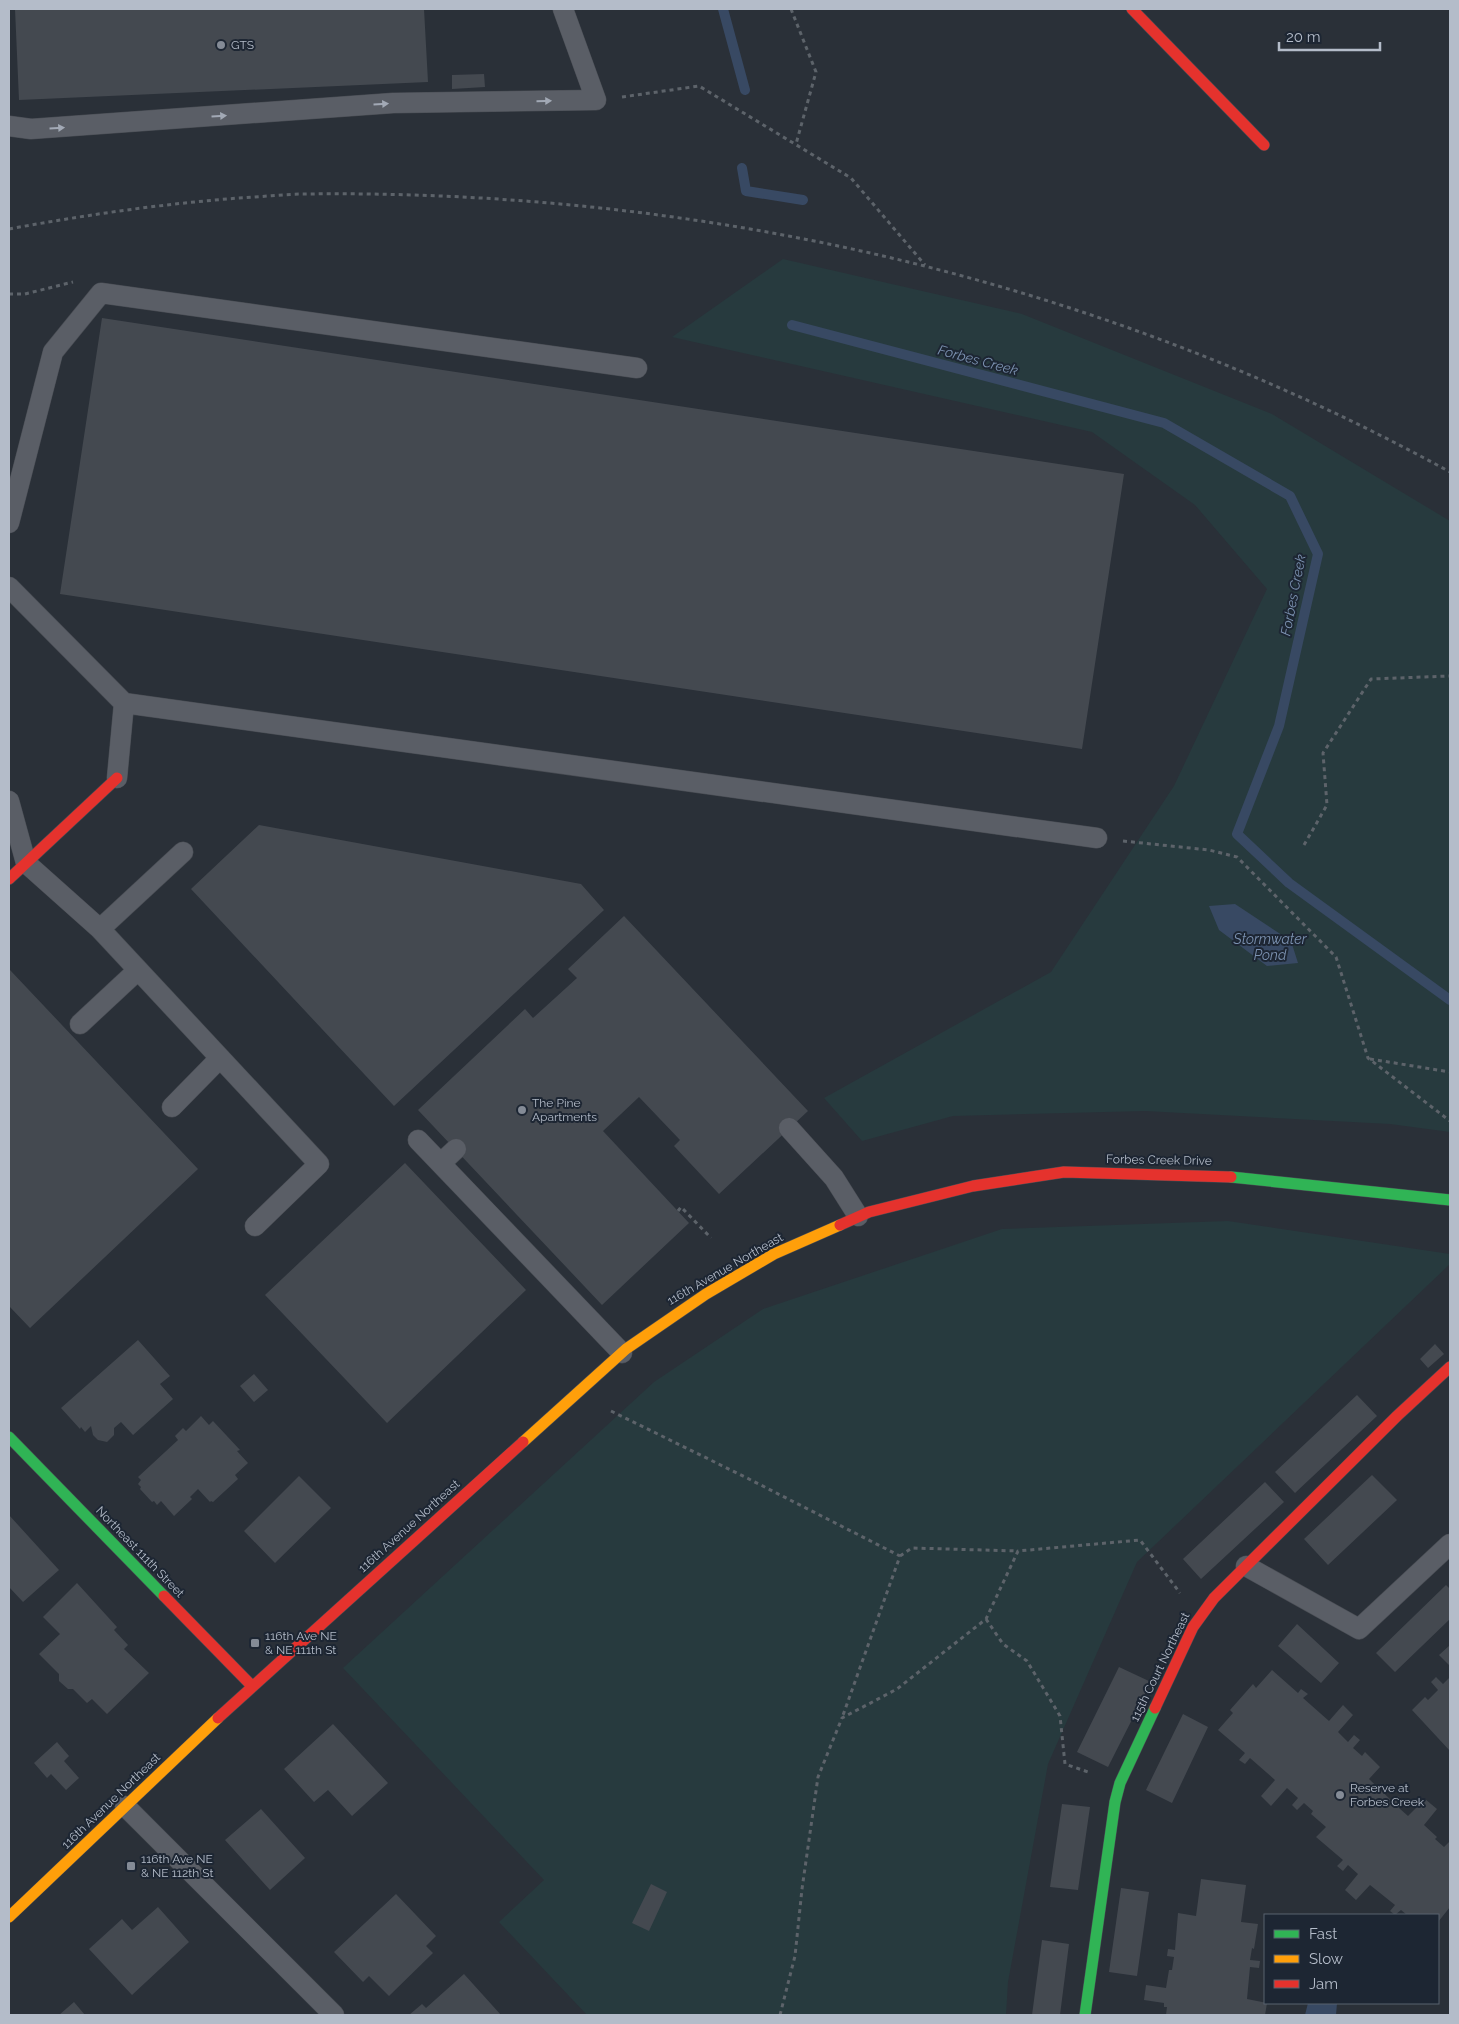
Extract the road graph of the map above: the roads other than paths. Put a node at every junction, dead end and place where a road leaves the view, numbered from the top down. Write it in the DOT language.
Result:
graph roads {
  1 [pos="563,9"];
  2 [pos="1132,9"];
  3 [pos="9,126"];
  4 [pos="1264,145"];
  5 [pos="637,368"];
  6 [pos="9,524"];
  7 [pos="9,587"];
  8 [pos="124,703"];
  9 [pos="117,778"];
  10 [pos="9,801"];
  11 [pos="1097,838"];
  12 [pos="183,852"];
  13 [pos="26,863"];
  14 [pos="9,879"];
  15 [pos="100,929"];
  16 [pos="138,970"];
  17 [pos="80,1024"];
  18 [pos="220,1058"];
  19 [pos="172,1106"];
  20 [pos="789,1128"];
  21 [pos="418,1140"];
  22 [pos="456,1149"];
  23 [pos="441,1163"];
  24 [pos="1450,1200"];
  25 [pos="864,1214"];
  26 [pos="255,1226"];
  27 [pos="622,1353"];
  28 [pos="1450,1367"];
  29 [pos="9,1437"];
  30 [pos="1450,1544"];
  31 [pos="1246,1566"];
  32 [pos="252,1686"];
  33 [pos="125,1806"];
  34 [pos="9,1917"];
  35 [pos="334,2015"];
  36 [pos="1085,2015"];
  3 -- 1 [label="lane, one-way"];
  2 -- 4 [label="street"];
  5 -- 6 [label="lane"];
  7 -- 8 [label="lane"];
  8 -- 9 [label="lane"];
  8 -- 11 [label="lane"];
  9 -- 13 [label="street"];
  10 -- 13 [label="lane"];
  12 -- 15 [label="lane"];
  13 -- 14 [label="street"];
  13 -- 15 [label="lane"];
  15 -- 16 [label="lane"];
  16 -- 17 [label="lane"];
  16 -- 18 [label="lane"];
  18 -- 19 [label="lane"];
  18 -- 26 [label="lane"];
  20 -- 25 [label="lane"];
  21 -- 23 [label="lane"];
  22 -- 23 [label="lane"];
  23 -- 27 [label="lane"];
  24 -- 25 [label="street, Forbes Creek Drive"];
  25 -- 27 [label="street, 116th Avenue Northeast"];
  27 -- 32 [label="street, 116th Avenue Northeast"];
  28 -- 31 [label="street, 115th Court Northeast"];
  29 -- 32 [label="street, Northeast 111th Street"];
  30 -- 31 [label="lane"];
  31 -- 36 [label="street, 115th Court Northeast"];
  32 -- 33 [label="street, 116th Avenue Northeast"];
  33 -- 34 [label="street, 116th Avenue Northeast"];
  33 -- 35 [label="lane"];
}
